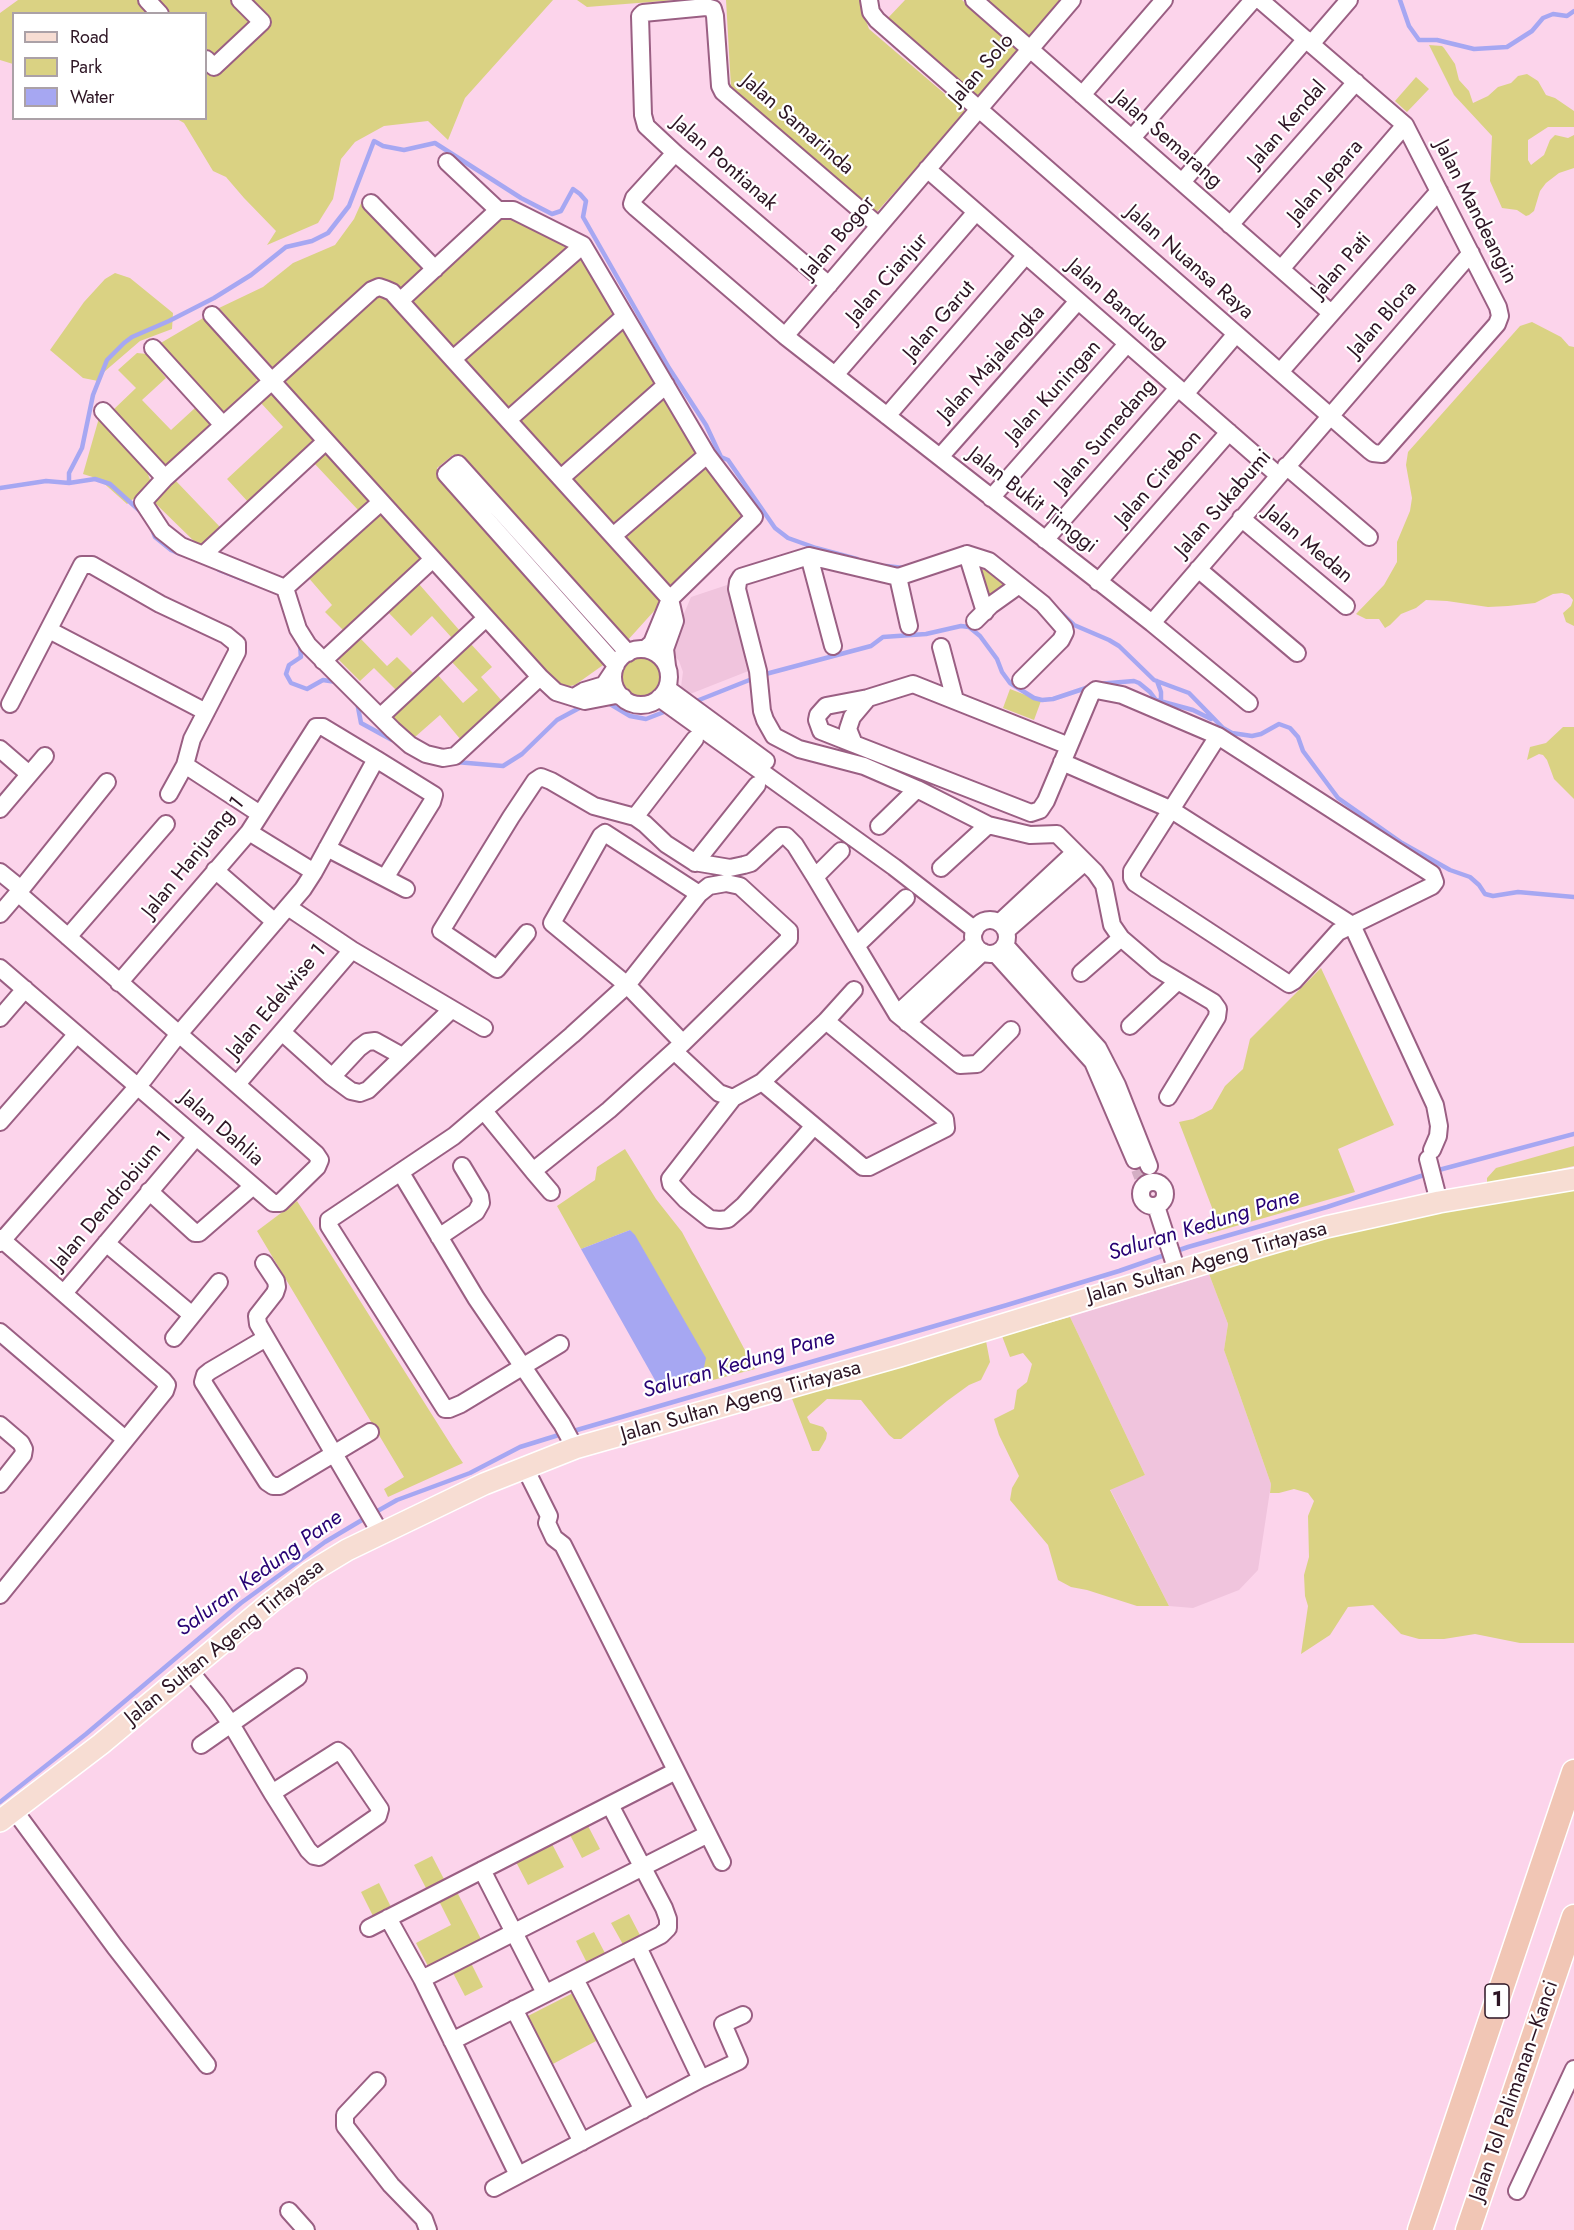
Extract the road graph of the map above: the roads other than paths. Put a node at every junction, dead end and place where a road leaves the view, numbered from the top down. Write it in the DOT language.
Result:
graph roads {
  1 [pos="147,0"];
  2 [pos="240,0"];
  3 [pos="869,0"];
  4 [pos="974,0"];
  5 [pos="1072,0"];
  6 [pos="1164,0"];
  7 [pos="1253,0"];
  8 [pos="1260,0"];
  9 [pos="1349,0"];
  10 [pos="674,10"];
  11 [pos="158,12"];
  12 [pos="1309,42"];
  13 [pos="1030,49"];
  14 [pos="207,59"];
  15 [pos="1356,82"];
  16 [pos="1082,95"];
  17 [pos="979,109"];
  18 [pos="1405,125"];
  19 [pos="1132,138"];
  20 [pos="675,153"];
  21 [pos="447,162"];
  22 [pos="927,169"];
  23 [pos="1182,182"];
  24 [pos="1439,190"];
  25 [pos="371,202"];
  26 [pos="498,210"];
  27 [pos="976,212"];
  28 [pos="1230,225"];
  29 [pos="879,226"];
  30 [pos="583,245"];
  31 [pos="1471,253"];
  32 [pos="1026,255"];
  33 [pos="435,269"];
  34 [pos="1281,269"];
  35 [pos="829,285"];
  36 [pos="400,301"];
  37 [pos="1078,301"];
  38 [pos="1331,313"];
  39 [pos="212,315"];
  40 [pos="625,316"];
  41 [pos="1236,334"];
  42 [pos="785,336"];
  43 [pos="1127,344"];
  44 [pos="153,348"];
  45 [pos="453,359"];
  46 [pos="1280,372"];
  47 [pos="835,375"];
  48 [pos="272,381"];
  49 [pos="666,385"];
  50 [pos="1181,391"];
  51 [pos="103,411"];
  52 [pos="887,416"];
  53 [pos="1329,416"];
  54 [pos="508,420"];
  55 [pos="223,425"];
  56 [pos="1229,432"];
  57 [pos="326,441"];
  58 [pos="1369,450"];
  59 [pos="707,455"];
  60 [pos="940,458"];
  61 [pos="1282,470"];
  62 [pos="165,478"];
  63 [pos="561,478"];
  64 [pos="991,498"];
  65 [pos="381,502"];
  66 [pos="1241,518"];
  67 [pos="613,536"];
  68 [pos="1369,537"];
  69 [pos="1045,540"];
  70 [pos="967,554"];
  71 [pos="203,555"];
  72 [pos="809,556"];
  73 [pos="433,559"];
  74 [pos="1198,569"];
  75 [pos="898,577"];
  76 [pos="1098,582"];
  77 [pos="1019,585"];
  78 [pos="285,588"];
  79 [pos="670,599"];
  80 [pos="1346,606"];
  81 [pos="486,618"];
  82 [pos="1152,622"];
  83 [pos="909,626"];
  84 [pos="49,630"];
  85 [pos="833,646"];
  86 [pos="941,647"];
  87 [pos="637,651"];
  88 [pos="1297,654"];
  89 [pos="323,661"];
  90 [pos="667,666"];
  91 [pos="615,668"];
  92 [pos="540,677"];
  93 [pos="1021,680"];
  94 [pos="574,697"];
  95 [pos="622,698"];
  96 [pos="868,698"];
  97 [pos="955,700"];
  98 [pos="675,702"];
  99 [pos="1250,703"];
  100 [pos="10,704"];
  101 [pos="206,712"];
  102 [pos="380,717"];
  103 [pos="1218,736"];
  104 [pos="695,739"];
  105 [pos="854,744"];
  106 [pos="1068,746"];
  107 [pos="0,749"];
  108 [pos="45,756"];
  109 [pos="376,759"];
  110 [pos="1062,762"];
  111 [pos="184,765"];
  112 [pos="29,774"];
  113 [pos="106,782"];
  114 [pos="757,785"];
  115 [pos="917,789"];
  116 [pos="169,794"];
  117 [pos="0,809"];
  118 [pos="1170,810"];
  119 [pos="260,814"];
  120 [pos="634,818"];
  121 [pos="166,824"];
  122 [pos="988,825"];
  123 [pos="879,826"];
  124 [pos="249,832"];
  125 [pos="327,848"];
  126 [pos="841,851"];
  127 [pos="1079,857"];
  128 [pos="696,862"];
  129 [pos="941,868"];
  130 [pos="215,870"];
  131 [pos="0,872"];
  132 [pos="314,872"];
  133 [pos="815,877"];
  134 [pos="385,878"];
  135 [pos="406,889"];
  136 [pos="20,891"];
  137 [pos="699,894"];
  138 [pos="906,898"];
  139 [pos="288,907"];
  140 [pos="0,914"];
  141 [pos="275,922"];
  142 [pos="1352,925"];
  143 [pos="527,933"];
  144 [pos="68,937"];
  145 [pos="990,938"];
  146 [pos="1120,938"];
  147 [pos="857,945"];
  148 [pos="352,950"];
  149 [pos="0,968"];
  150 [pos="1081,973"];
  151 [pos="1177,982"];
  152 [pos="119,983"];
  153 [pos="627,985"];
  154 [pos="25,989"];
  155 [pos="854,990"];
  156 [pos="451,1010"];
  157 [pos="0,1018"];
  158 [pos="902,1019"];
  159 [pos="826,1021"];
  160 [pos="1130,1026"];
  161 [pos="484,1028"];
  162 [pos="1011,1030"];
  163 [pos="282,1032"];
  164 [pos="76,1035"];
  165 [pos="178,1035"];
  166 [pos="679,1047"];
  167 [pos="402,1056"];
  168 [pos="332,1077"];
  169 [pos="762,1082"];
  170 [pos="237,1084"];
  171 [pos="137,1086"];
  172 [pos="1168,1097"];
  173 [pos="733,1098"];
  174 [pos="484,1111"];
  175 [pos="0,1122"];
  176 [pos="813,1127"];
  177 [pos="196,1137"];
  178 [pos="462,1166"];
  179 [pos="533,1171"];
  180 [pos="401,1173"];
  181 [pos="1574,1179"];
  182 [pos="252,1187"];
  183 [pos="149,1191"];
  184 [pos="551,1192"];
  185 [pos="1437,1194"];
  186 [pos="439,1237"];
  187 [pos="1,1241"];
  188 [pos="106,1243"];
  189 [pos="264,1263"];
  190 [pos="1175,1266"];
  191 [pos="219,1282"];
  192 [pos="64,1293"];
  193 [pos="192,1315"];
  194 [pos="0,1332"];
  195 [pos="174,1338"];
  196 [pos="266,1338"];
  197 [pos="560,1344"];
  198 [pos="523,1367"];
  199 [pos="0,1425"];
  200 [pos="370,1432"];
  201 [pos="125,1439"];
  202 [pos="572,1443"];
  203 [pos="334,1454"];
  204 [pos="525,1468"];
  205 [pos="0,1484"];
  206 [pos="378,1529"];
  207 [pos="0,1595"];
  208 [pos="189,1671"];
  209 [pos="298,1677"];
  210 [pos="231,1724"];
  211 [pos="201,1745"];
  212 [pos="676,1771"];
  213 [pos="1574,1772"];
  214 [pos="272,1793"];
  215 [pos="610,1805"];
  216 [pos="7,1815"];
  217 [pos="708,1834"];
  218 [pos="722,1862"];
  219 [pos="644,1867"];
  220 [pos="482,1870"];
  221 [pos="1574,1917"];
  222 [pos="387,1918"];
  223 [pos="369,1928"];
  224 [pos="514,1933"];
  225 [pos="638,1947"];
  226 [pos="575,1978"];
  227 [pos="422,1979"];
  228 [pos="545,1994"];
  229 [pos="514,2009"];
  230 [pos="743,2015"];
  231 [pos="452,2041"];
  232 [pos="207,2065"];
  233 [pos="1574,2069"];
  234 [pos="701,2079"];
  235 [pos="377,2081"];
  236 [pos="643,2110"];
  237 [pos="582,2142"];
  238 [pos="518,2175"];
  239 [pos="494,2188"];
  240 [pos="1517,2191"];
  241 [pos="289,2211"];
  242 [pos="306,2230"];
  243 [pos="428,2230"];
  244 [pos="1420,2230"];
  245 [pos="1468,2230"];
  1 -- 11 [label="street"];
  2 -- 14 [label="street"];
  3 -- 17 [label="street, Jalan Nuansa Raya"];
  4 -- 13 [label="street, Jalan Semarang"];
  5 -- 13 [label="street, Jalan Solo"];
  6 -- 16 [label="street"];
  7 -- 19 [label="street"];
  8 -- 12 [label="street, Jalan Mandeangin"];
  9 -- 12 [label="street"];
  10 -- 20 [label="street, Jalan Pontianak"];
  10 -- 29 [label="street, Jalan Samarinda"];
  12 -- 15 [label="street, Jalan Mandeangin"];
  12 -- 23 [label="street"];
  13 -- 16 [label="street, Jalan Semarang"];
  13 -- 17 [label="street, Jalan Solo"];
  15 -- 18 [label="street, Jalan Mandeangin"];
  15 -- 28 [label="street, Jalan Kendal"];
  16 -- 19 [label="street, Jalan Semarang"];
  17 -- 22 [label="street, Jalan Solo"];
  17 -- 41 [label="street, Jalan Nuansa Raya"];
  18 -- 24 [label="street, Jalan Mandeangin"];
  18 -- 34 [label="street, Jalan Jepara"];
  19 -- 23 [label="street, Jalan Semarang"];
  20 -- 35 [label="street, Jalan Pontianak"];
  20 -- 42 [label="street, Jalan Bukit Timggi"];
  21 -- 26 [label="street"];
  22 -- 27 [label="street, Jalan Bandung"];
  22 -- 29 [label="street, Jalan Bogor"];
  23 -- 28 [label="street, Jalan Semarang"];
  24 -- 31 [label="street, Jalan Mandeangin"];
  24 -- 38 [label="street, Jalan Pati"];
  25 -- 33 [label="street"];
  26 -- 30 [label="street"];
  26 -- 33 [label="street"];
  27 -- 32 [label="street, Jalan Bandung"];
  27 -- 47 [label="street, Jalan Cianjur"];
  28 -- 34 [label="street, Jalan Semarang"];
  29 -- 35 [label="street, Jalan Bogor"];
  30 -- 40 [label="street"];
  30 -- 45 [label="street"];
  31 -- 53 [label="street, Jalan Blora"];
  31 -- 58 [label="street, Jalan Mandeangin"];
  32 -- 37 [label="street, Jalan Bandung"];
  32 -- 52 [label="street, Jalan Garut"];
  33 -- 36 [label="street"];
  34 -- 38 [label="street, Jalan Semarang"];
  35 -- 42 [label="street, Jalan Bogor"];
  36 -- 45 [label="street"];
  36 -- 48 [label="street"];
  37 -- 43 [label="street, Jalan Bandung"];
  37 -- 60 [label="street, Jalan Majalengka"];
  38 -- 46 [label="street, Jalan Pati"];
  39 -- 48 [label="street"];
  40 -- 49 [label="street"];
  40 -- 54 [label="street"];
  41 -- 46 [label="street, Jalan Nuansa Raya"];
  41 -- 50 [label="street, Jalan Sumedang"];
  42 -- 47 [label="street, Jalan Bukit Timggi"];
  43 -- 50 [label="street, Jalan Bandung"];
  43 -- 64 [label="street, Jalan Kuningan"];
  44 -- 55 [label="street"];
  45 -- 54 [label="street"];
  46 -- 53 [label="street, Jalan Nuansa Raya"];
  47 -- 52 [label="street, Jalan Bukit Timggi"];
  48 -- 55 [label="street"];
  48 -- 57 [label="street"];
  49 -- 59 [label="street"];
  49 -- 63 [label="street"];
  50 -- 56 [label="street, Jalan Bandung"];
  50 -- 69 [label="street, Jalan Sumedang"];
  51 -- 62 [label="street"];
  52 -- 60 [label="street, Jalan Bukit Timggi"];
  53 -- 58 [label="street, Jalan Nuansa Raya"];
  53 -- 61 [label="street, Jalan Sukabumi"];
  54 -- 63 [label="street"];
  55 -- 62 [label="street"];
  56 -- 61 [label="street, Jalan Bandung"];
  56 -- 76 [label="street, Jalan Cirebon"];
  57 -- 65 [label="street"];
  57 -- 71 [label="street"];
  59 -- 67 [label="street"];
  59 -- 79 [label="street"];
  60 -- 64 [label="street, Jalan Bukit Timggi"];
  61 -- 66 [label="street, Jalan Sukabumi"];
  61 -- 68 [label="street, Jalan Bandung"];
  62 -- 71 [label="street"];
  63 -- 67 [label="street"];
  64 -- 69 [label="street, Jalan Bukit Timggi"];
  65 -- 73 [label="street"];
  65 -- 78 [label="street"];
  66 -- 74 [label="street, Jalan Sukabumi"];
  66 -- 80 [label="street, Jalan Medan"];
  67 -- 79 [label="street"];
  69 -- 76 [label="street, Jalan Bukit Timggi"];
  70 -- 75 [label="street"];
  70 -- 77 [label="street"];
  70 -- 77 [label="street"];
  71 -- 78 [label="street"];
  72 -- 75 [label="street"];
  72 -- 85 [label="street"];
  72 -- 115 [label="street"];
  73 -- 81 [label="street"];
  73 -- 89 [label="street"];
  74 -- 82 [label="street, Jalan Sukabumi"];
  74 -- 88 [label="street"];
  75 -- 83 [label="street"];
  76 -- 82 [label="street, Jalan Bukit Timggi"];
  77 -- 93 [label="street"];
  78 -- 89 [label="street"];
  79 -- 87 [label="street"];
  79 -- 90 [label="street"];
  81 -- 92 [label="street"];
  81 -- 102 [label="street"];
  82 -- 99 [label="street, Jalan Bukit Timggi"];
  84 -- 100 [label="street"];
  84 -- 101 [label="street"];
  84 -- 101 [label="street"];
  86 -- 97 [label="street"];
  87 -- 90 [label="street"];
  87 -- 91 [label="street"];
  87 -- 91 [label="street"];
  89 -- 102 [label="street"];
  90 -- 98 [label="street"];
  91 -- 94 [label="street"];
  91 -- 95 [label="street"];
  92 -- 94 [label="street"];
  92 -- 102 [label="street"];
  94 -- 95 [label="street"];
  95 -- 98 [label="street"];
  96 -- 97 [label="street"];
  96 -- 105 [label="street"];
  96 -- 105 [label="street"];
  97 -- 106 [label="street"];
  98 -- 145 [label="street"];
  101 -- 111 [label="street"];
  103 -- 106 [label="street"];
  103 -- 118 [label="street"];
  103 -- 142 [label="street"];
  104 -- 120 [label="street"];
  105 -- 110 [label="street"];
  106 -- 110 [label="street"];
  107 -- 112 [label="street"];
  108 -- 112 [label="street"];
  109 -- 119 [label="street, Jalan Hanjuang 1"];
  109 -- 125 [label="street"];
  109 -- 134 [label="street"];
  110 -- 118 [label="street"];
  111 -- 116 [label="street"];
  111 -- 119 [label="street"];
  112 -- 117 [label="street"];
  113 -- 136 [label="street"];
  114 -- 128 [label="street"];
  115 -- 122 [label="street"];
  115 -- 123 [label="street"];
  118 -- 142 [label="street"];
  118 -- 142 [label="street"];
  119 -- 124 [label="street, Jalan Hanjuang 1"];
  120 -- 128 [label="street"];
  120 -- 143 [label="street"];
  121 -- 144 [label="street"];
  122 -- 127 [label="street"];
  122 -- 129 [label="street"];
  124 -- 130 [label="street, Jalan Hanjuang 1"];
  124 -- 132 [label="street"];
  125 -- 132 [label="street"];
  125 -- 134 [label="street"];
  126 -- 133 [label="street"];
  127 -- 145 [label="street"];
  127 -- 146 [label="street"];
  128 -- 133 [label="street"];
  130 -- 141 [label="street"];
  130 -- 152 [label="street, Jalan Hanjuang 1"];
  131 -- 136 [label="street"];
  132 -- 139 [label="street"];
  133 -- 147 [label="street"];
  134 -- 135 [label="street"];
  136 -- 140 [label="street"];
  136 -- 144 [label="street"];
  137 -- 153 [label="street"];
  137 -- 153 [label="street"];
  137 -- 166 [label="street"];
  138 -- 147 [label="street"];
  139 -- 141 [label="street"];
  139 -- 148 [label="street"];
  141 -- 165 [label="street"];
  142 -- 185 [label="street"];
  144 -- 152 [label="street"];
  145 -- 158 [label="street"];
  145 -- 190 [label="street"];
  146 -- 150 [label="street"];
  146 -- 151 [label="street"];
  147 -- 158 [label="street"];
  148 -- 156 [label="street"];
  148 -- 163 [label="street, Jalan Edelwise 1"];
  149 -- 154 [label="street, Jalan Dahlia"];
  151 -- 160 [label="street"];
  151 -- 172 [label="street"];
  152 -- 165 [label="street"];
  153 -- 166 [label="street"];
  153 -- 174 [label="street"];
  154 -- 157 [label="street"];
  154 -- 164 [label="street, Jalan Dahlia"];
  155 -- 159 [label="street"];
  156 -- 161 [label="street"];
  156 -- 167 [label="street"];
  158 -- 162 [label="street"];
  159 -- 169 [label="street"];
  159 -- 176 [label="street"];
  163 -- 168 [label="street"];
  163 -- 170 [label="street, Jalan Edelwise 1"];
  164 -- 171 [label="street, Jalan Dahlia"];
  164 -- 175 [label="street"];
  165 -- 170 [label="street"];
  165 -- 171 [label="street"];
  166 -- 173 [label="street"];
  166 -- 179 [label="street"];
  167 -- 168 [label="street"];
  167 -- 168 [label="street"];
  169 -- 173 [label="street"];
  169 -- 176 [label="street"];
  170 -- 182 [label="street, Jalan Dahlia"];
  171 -- 177 [label="street, Jalan Dahlia"];
  171 -- 187 [label="street"];
  173 -- 176 [label="street"];
  174 -- 179 [label="street"];
  174 -- 180 [label="street"];
  177 -- 182 [label="street, Jalan Dahlia"];
  177 -- 183 [label="street, Jalan Dendrobium 1"];
  178 -- 186 [label="street"];
  179 -- 184 [label="street"];
  180 -- 186 [label="street"];
  180 -- 198 [label="street"];
  181 -- 185 [label="main road, Jalan Sultan Ageng Tirtayasa"];
  182 -- 183 [label="street"];
  183 -- 188 [label="street, Jalan Dendrobium 1"];
  185 -- 190 [label="main road, Jalan Sultan Ageng Tirtayasa"];
  186 -- 198 [label="street"];
  187 -- 192 [label="street"];
  188 -- 192 [label="street, Jalan Dendrobium 1"];
  188 -- 193 [label="street"];
  189 -- 196 [label="street"];
  190 -- 202 [label="main road, Jalan Sultan Ageng Tirtayasa"];
  191 -- 193 [label="street"];
  192 -- 201 [label="street"];
  193 -- 195 [label="street"];
  194 -- 201 [label="street"];
  196 -- 203 [label="street"];
  196 -- 203 [label="street"];
  197 -- 198 [label="street"];
  198 -- 202 [label="street"];
  199 -- 205 [label="street"];
  200 -- 203 [label="street"];
  201 -- 207 [label="street"];
  202 -- 204 [label="main road, Jalan Sultan Ageng Tirtayasa"];
  203 -- 206 [label="street"];
  204 -- 206 [label="main road, Jalan Sultan Ageng Tirtayasa"];
  204 -- 212 [label="street"];
  206 -- 208 [label="main road, Jalan Sultan Ageng Tirtayasa"];
  208 -- 210 [label="street"];
  208 -- 216 [label="main road, Jalan Sultan Ageng Tirtayasa"];
  209 -- 210 [label="street"];
  210 -- 211 [label="street"];
  210 -- 214 [label="street"];
  212 -- 215 [label="street"];
  212 -- 217 [label="street"];
  213 -- 244 [label="highway, 1"];
  214 -- 214 [label="street"];
  215 -- 219 [label="street"];
  215 -- 220 [label="street"];
  216 -- 232 [label="street"];
  217 -- 218 [label="street"];
  217 -- 219 [label="street"];
  219 -- 224 [label="street"];
  219 -- 225 [label="street"];
  220 -- 222 [label="street"];
  220 -- 224 [label="street"];
  221 -- 245 [label="highway, Jalan Tol Palimanan–Kanci / 1"];
  222 -- 223 [label="street"];
  222 -- 227 [label="street"];
  224 -- 227 [label="street"];
  224 -- 228 [label="street"];
  225 -- 226 [label="street"];
  225 -- 234 [label="street"];
  226 -- 228 [label="street"];
  226 -- 236 [label="street"];
  227 -- 231 [label="street"];
  228 -- 229 [label="street"];
  229 -- 231 [label="street"];
  229 -- 237 [label="street"];
  230 -- 234 [label="street"];
  231 -- 238 [label="street"];
  233 -- 240 [label="street"];
  234 -- 236 [label="street"];
  235 -- 243 [label="street"];
  236 -- 237 [label="street"];
  237 -- 238 [label="street"];
  238 -- 239 [label="street"];
  241 -- 242 [label="street"];
}
